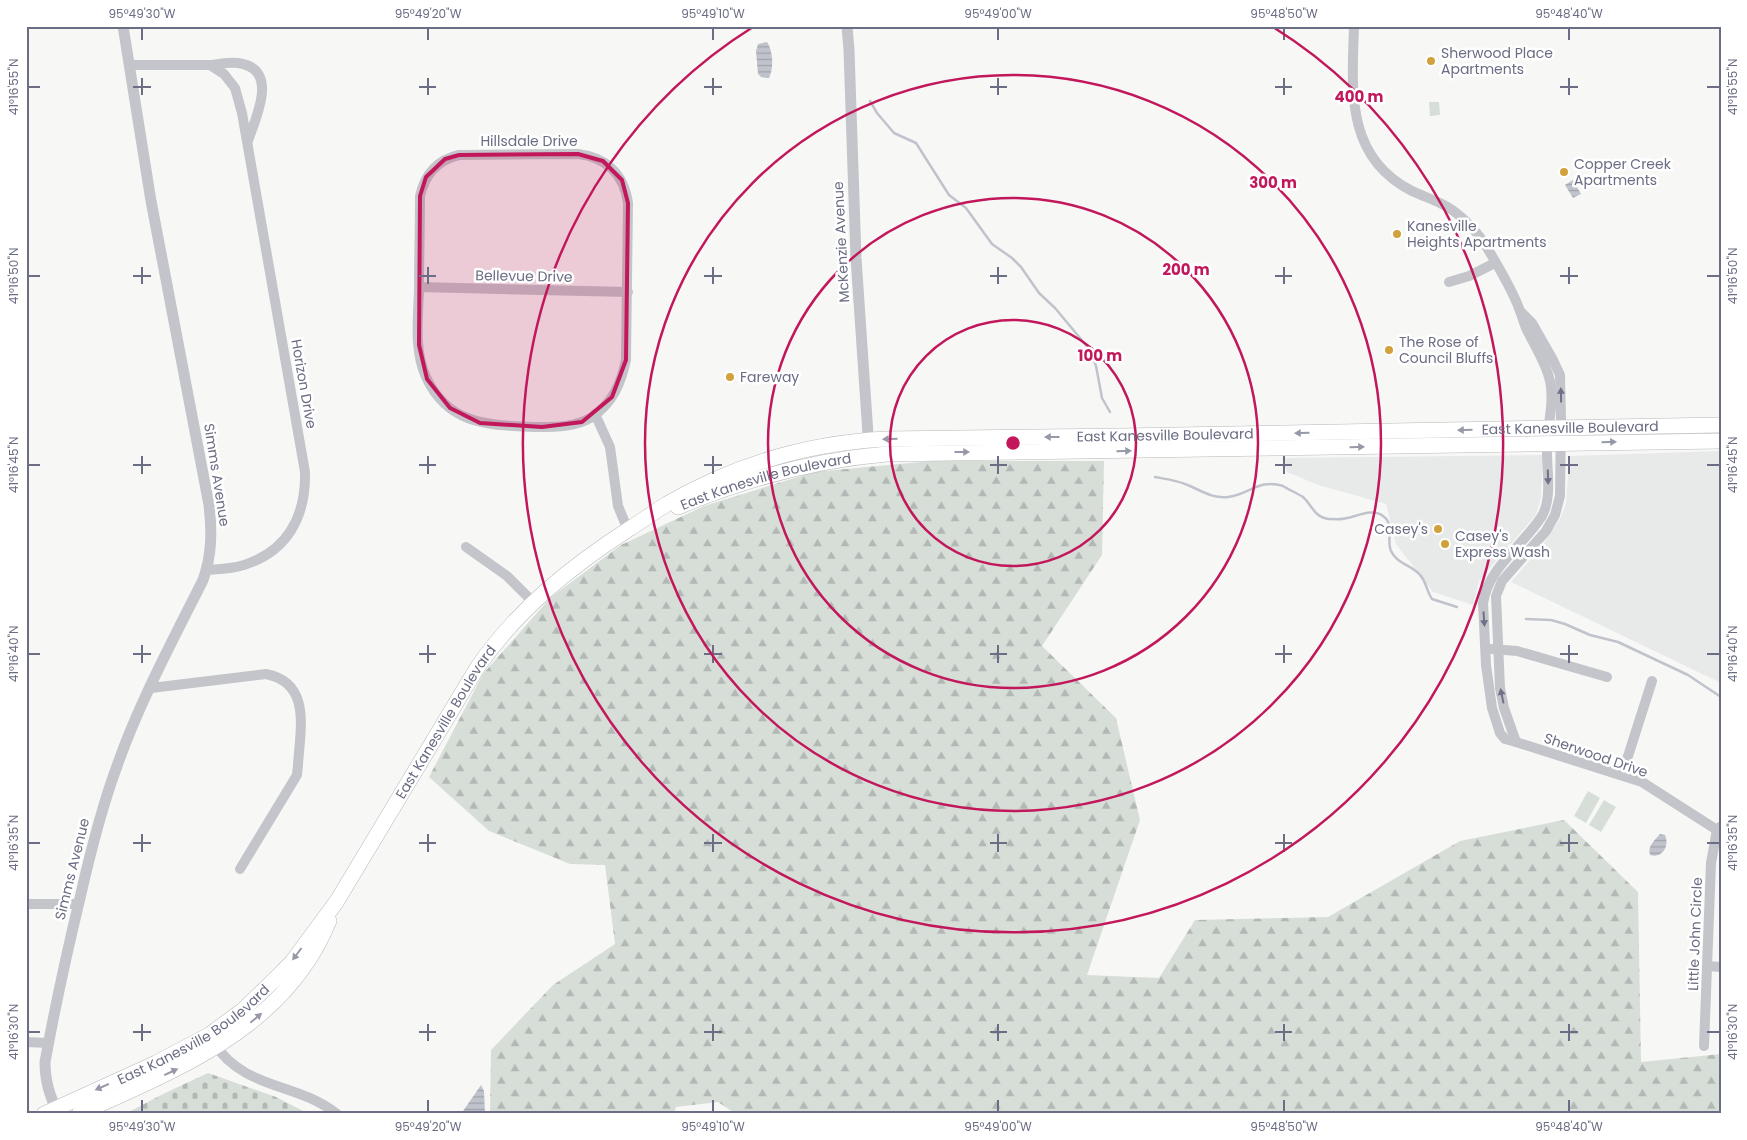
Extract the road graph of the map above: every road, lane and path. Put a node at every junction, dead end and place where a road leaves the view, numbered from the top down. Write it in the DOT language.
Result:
graph roads {
  1 [pos="123,26"];
  2 [pos="847,26"];
  3 [pos="1354,26"];
  4 [pos="129,65"];
  5 [pos="210,65"];
  6 [pos="247,144"];
  7 [pos="1495,263"];
  8 [pos="1449,282"];
  9 [pos="419,287"];
  10 [pos="628,292"];
  11 [pos="595,414"];
  12 [pos="1721,425"];
  13 [pos="1554,436"];
  14 [pos="868,440"];
  15 [pos="1721,441"];
  16 [pos="869,455"];
  17 [pos="628,530"];
  18 [pos="466,548"];
  19 [pos="206,570"];
  20 [pos="533,602"];
  21 [pos="1498,648"];
  22 [pos="1486,649"];
  23 [pos="1607,677"];
  24 [pos="1652,681"];
  25 [pos="151,688"];
  26 [pos="1516,742"];
  27 [pos="1622,775"];
  28 [pos="1719,828"];
  29 [pos="240,869"];
  30 [pos="26,904"];
  31 [pos="78,904"];
  32 [pos="1707,966"];
  33 [pos="1721,967"];
  34 [pos="212,1041"];
  35 [pos="26,1042"];
  36 [pos="48,1043"];
  37 [pos="1704,1046"];
  38 [pos="52,1112"];
  39 [pos="79,1114"];
  40 [pos="337,1114"];
  1 -- 4 [label="street, Simms Avenue"];
  2 -- 14 [label="street, McKenzie Avenue"];
  3 -- 7 [label="street, Sherwood Drive"];
  4 -- 5 [label="street, Horizon Drive"];
  4 -- 19 [label="street, Simms Avenue"];
  5 -- 6 [label="street, Horizon Drive"];
  5 -- 6 [label="street, Horizon Drive"];
  6 -- 19 [label="street, Horizon Drive"];
  7 -- 8 [label="street"];
  7 -- 13 [label="street, Sherwood Drive"];
  9 -- 10 [label="street, Bellevue Drive"];
  9 -- 10 [label="street, Hillsdale Drive"];
  9 -- 11 [label="street, Hillsdale Drive"];
  10 -- 11 [label="street, Hillsdale Drive"];
  11 -- 17 [label="street"];
  12 -- 13 [label="main road, East Kanesville Boulevard"];
  13 -- 14 [label="main road, East Kanesville Boulevard, one-way"];
  13 -- 15 [label="main road, East Kanesville Boulevard, one-way"];
  16 -- 13 [label="main road, East Kanesville Boulevard, one-way"];
  13 -- 21 [label="street, Sherwood Drive"];
  13 -- 22 [label="street, Sherwood Drive, one-way"];
  14 -- 16 [label="street, McKenzie Avenue"];
  14 -- 17 [label="main road, East Kanesville Boulevard"];
  16 -- 17 [label="main road, East Kanesville Boulevard"];
  17 -- 20 [label="main road, East Kanesville Boulevard"];
  18 -- 20 [label="street"];
  19 -- 25 [label="street, Simms Avenue"];
  20 -- 34 [label="main road, East Kanesville Boulevard"];
  21 -- 22 [label="street"];
  21 -- 23 [label="street"];
  26 -- 21 [label="street, Sherwood Drive, one-way"];
  22 -- 26 [label="street, Sherwood Drive"];
  24 -- 27 [label="street"];
  25 -- 29 [label="street"];
  25 -- 31 [label="street, Simms Avenue"];
  26 -- 27 [label="street, Sherwood Drive"];
  27 -- 28 [label="street, Sherwood Drive"];
  28 -- 32 [label="street, Little John Circle"];
  30 -- 31 [label="street"];
  31 -- 36 [label="street, Simms Avenue"];
  32 -- 33 [label="street"];
  32 -- 37 [label="street, Little John Circle"];
  34 -- 38 [label="main road, East Kanesville Boulevard, one-way"];
  39 -- 34 [label="main road, East Kanesville Boulevard, one-way"];
  34 -- 40 [label="street"];
  35 -- 36 [label="street"];
  36 -- 38 [label="street, Simms Avenue"];
}
